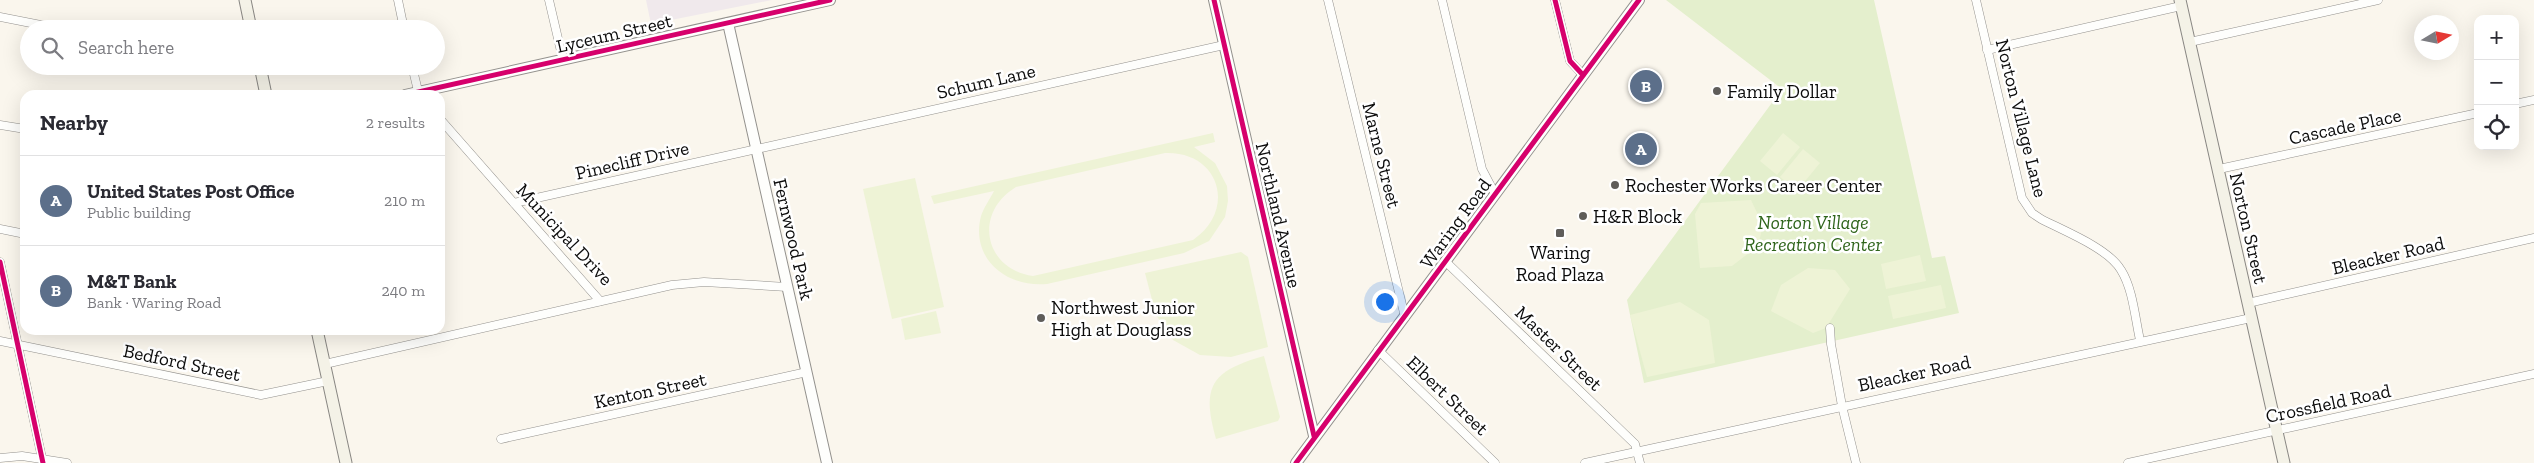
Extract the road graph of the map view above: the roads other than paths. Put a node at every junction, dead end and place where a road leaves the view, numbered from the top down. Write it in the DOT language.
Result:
graph roads {
  1 [pos="245,0"];
  2 [pos="398,0"];
  3 [pos="549,0"];
  4 [pos="830,0"];
  5 [pos="1214,0"];
  6 [pos="1328,0"];
  7 [pos="1442,0"];
  8 [pos="1555,0"];
  9 [pos="1639,0"];
  10 [pos="1976,0"];
  11 [pos="2378,0"];
  12 [pos="2181,3"];
  13 [pos="0,17"];
  14 [pos="250,20"];
  15 [pos="402,20"];
  16 [pos="20,21"];
  17 [pos="728,23"];
  18 [pos="2190,42"];
  19 [pos="1224,44"];
  20 [pos="1987,50"];
  21 [pos="562,60"];
  22 [pos="260,75"];
  23 [pos="414,75"];
  24 [pos="1583,75"];
  25 [pos="265,90"];
  26 [pos="417,90"];
  27 [pos="435,90"];
  28 [pos="2534,100"];
  29 [pos="2519,103"];
  30 [pos="2474,114"];
  31 [pos="0,125"];
  32 [pos="445,125"];
  33 [pos="20,128"];
  34 [pos="756,149"];
  35 [pos="2218,170"];
  36 [pos="1495,194"];
  37 [pos="514,203"];
  38 [pos="0,229"];
  39 [pos="20,233"];
  40 [pos="2534,238"];
  41 [pos="0,262"];
  42 [pos="1446,262"];
  43 [pos="787,288"];
  44 [pos="600,301"];
  45 [pos="2248,303"];
  46 [pos="1405,317"];
  47 [pos="2252,318"];
  48 [pos="1830,328"];
  49 [pos="318,335"];
  50 [pos="0,340"];
  51 [pos="2140,340"];
  52 [pos="18,344"];
  53 [pos="1378,350"];
  54 [pos="325,364"];
  55 [pos="806,372"];
  56 [pos="2534,374"];
  57 [pos="328,381"];
  58 [pos="1842,406"];
  59 [pos="2277,431"];
  60 [pos="1314,436"];
  61 [pos="501,439"];
  62 [pos="1637,451"];
  63 [pos="0,458"];
  64 [pos="42,460"];
  65 [pos="67,463"];
  66 [pos="346,463"];
  67 [pos="827,463"];
  68 [pos="1296,463"];
  69 [pos="1496,463"];
  70 [pos="1585,463"];
  71 [pos="1640,463"];
  72 [pos="1856,463"];
  73 [pos="2128,463"];
  74 [pos="2284,463"];
  1 -- 14 [label="main road"];
  2 -- 15 [label="street"];
  3 -- 21 [label="street"];
  4 -- 17 [label="street, Lyceum Street"];
  5 -- 19 [label="street, Northland Avenue"];
  6 -- 46 [label="street, Marne Street"];
  7 -- 36 [label="street"];
  8 -- 24 [label="street"];
  9 -- 24 [label="street, Waring Road"];
  10 -- 20 [label="street, Norton Village Lane"];
  11 -- 18 [label="street"];
  12 -- 18 [label="main road, Norton Street"];
  12 -- 20 [label="street"];
  13 -- 16 [label="street"];
  17 -- 21 [label="street, Lyceum Street"];
  17 -- 34 [label="street, Fernwood Park"];
  18 -- 35 [label="main road, Norton Street"];
  19 -- 34 [label="street, Schum Lane"];
  19 -- 60 [label="street, Northland Avenue"];
  20 -- 51 [label="street, Norton Village Lane"];
  21 -- 27 [label="street, Lyceum Street"];
  22 -- 25 [label="main road"];
  23 -- 26 [label="street"];
  24 -- 36 [label="street, Waring Road"];
  28 -- 29 [label="street"];
  30 -- 35 [label="street, Cascade Place"];
  31 -- 33 [label="street"];
  32 -- 37 [label="street, Municipal Drive"];
  34 -- 37 [label="street, Pinecliff Drive"];
  34 -- 43 [label="street, Fernwood Park"];
  35 -- 45 [label="main road, Norton Street"];
  36 -- 42 [label="street, Waring Road"];
  37 -- 44 [label="street, Municipal Drive"];
  38 -- 39 [label="street"];
  40 -- 45 [label="street, Bleacker Road"];
  41 -- 52 [label="street"];
  42 -- 46 [label="street, Waring Road"];
  42 -- 62 [label="street, Master Street"];
  43 -- 44 [label="street, Municipal Drive"];
  43 -- 55 [label="street, Fernwood Park"];
  44 -- 54 [label="street"];
  45 -- 47 [label="main road, Norton Street"];
  46 -- 53 [label="street, Waring Road"];
  47 -- 51 [label="street, Bleacker Road"];
  47 -- 59 [label="main road, Norton Street"];
  48 -- 58 [label="street"];
  49 -- 54 [label="main road"];
  50 -- 52 [label="street, Bedford Street"];
  51 -- 58 [label="street, Bleacker Road"];
  52 -- 57 [label="street, Bedford Street"];
  52 -- 64 [label="street"];
  53 -- 60 [label="street, Waring Road"];
  53 -- 69 [label="street, Elbert Street"];
  54 -- 57 [label="main road"];
  55 -- 61 [label="street, Kenton Street"];
  55 -- 67 [label="street, Fernwood Park"];
  56 -- 59 [label="street, Crossfield Road"];
  57 -- 66 [label="main road"];
  58 -- 62 [label="street, Bleacker Road"];
  58 -- 72 [label="street"];
  59 -- 73 [label="street, Crossfield Road"];
  59 -- 74 [label="main road, Norton Street"];
  60 -- 68 [label="street, Waring Road"];
  62 -- 70 [label="street, Bleacker Road"];
  62 -- 71 [label="street, Master Street"];
  63 -- 64 [label="street"];
  64 -- 65 [label="street"];
}
